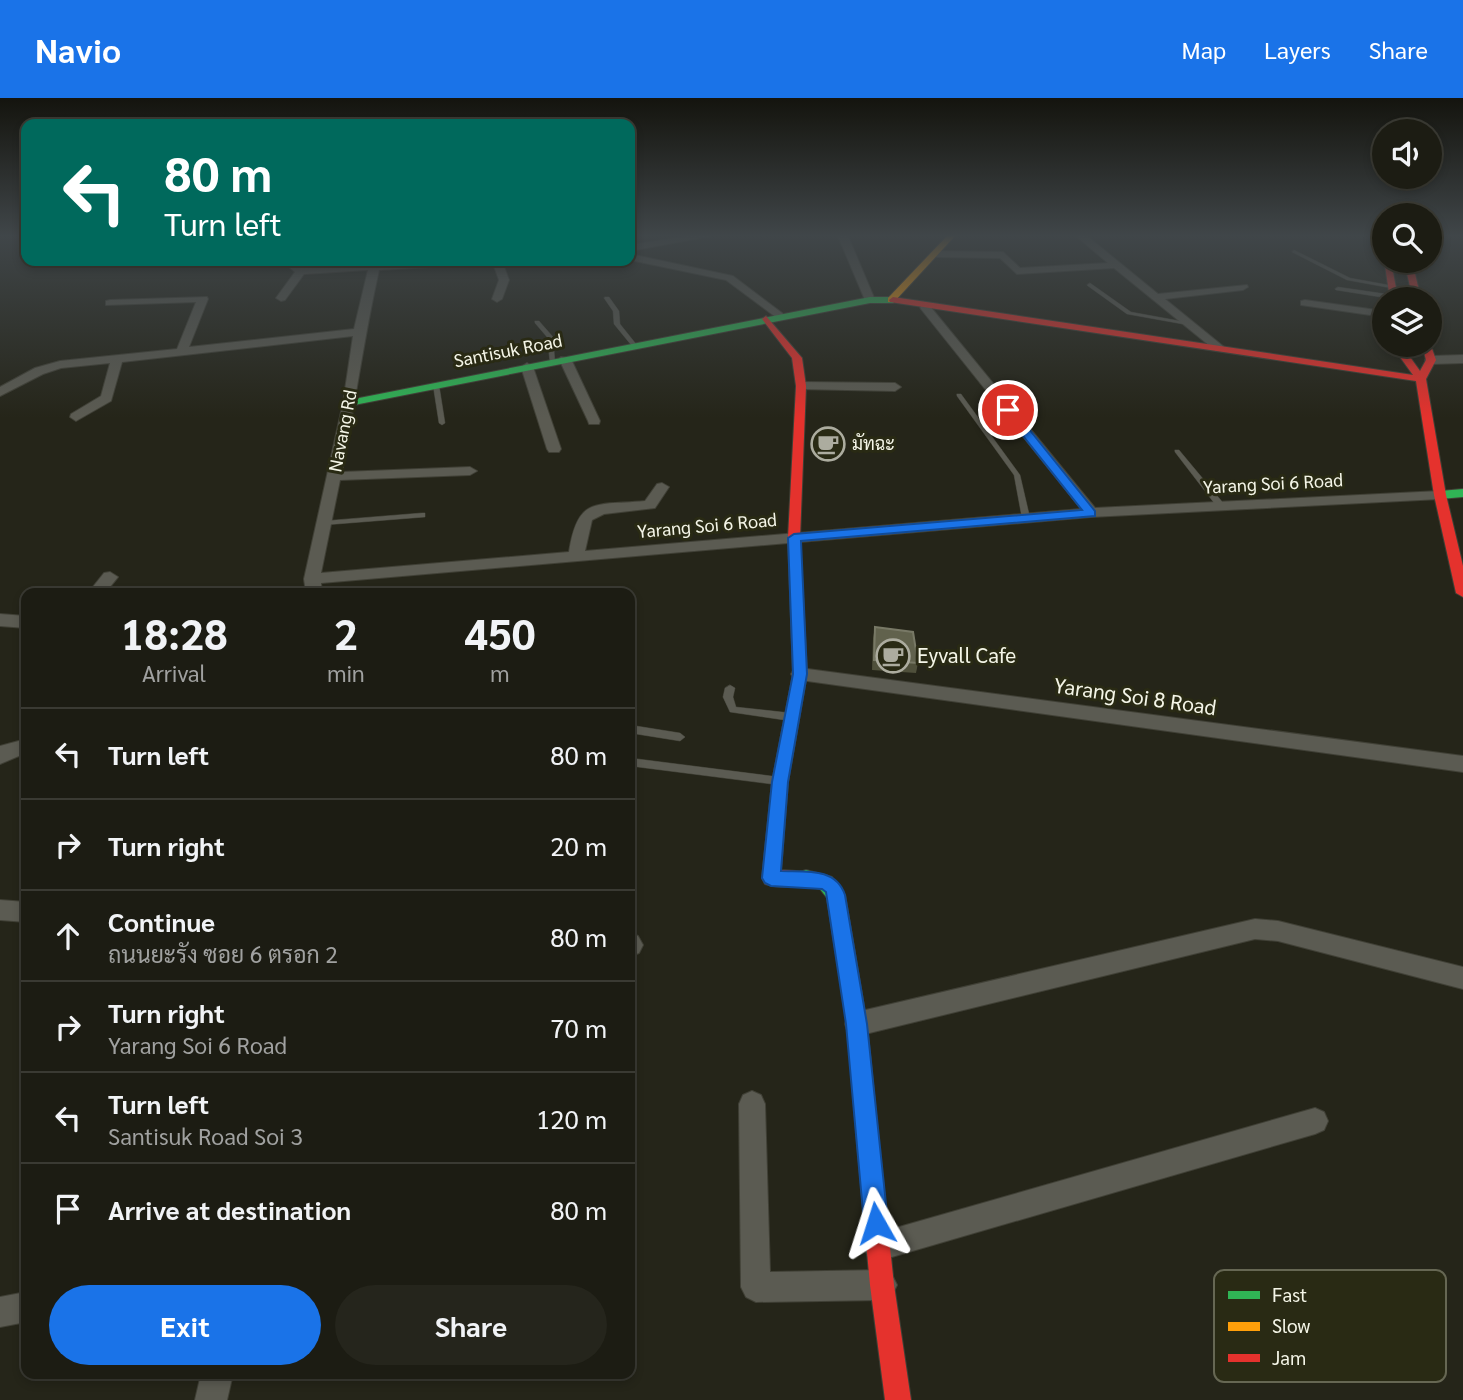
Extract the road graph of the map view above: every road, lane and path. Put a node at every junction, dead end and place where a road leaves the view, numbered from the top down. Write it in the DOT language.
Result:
graph roads {
  1 [pos="367,297"];
  2 [pos="751,297"];
  3 [pos="869,297"];
  4 [pos="894,297"];
  5 [pos="1106,297"];
  6 [pos="1157,297"];
  7 [pos="607,298"];
  8 [pos="870,300"];
  9 [pos="891,300"];
  10 [pos="110,303"];
  11 [pos="1305,303"];
  12 [pos="925,306"];
  13 [pos="1372,312"];
  14 [pos="774,317"];
  15 [pos="537,323"];
  16 [pos="1188,323"];
  17 [pos="359,332"];
  18 [pos="634,345"];
  19 [pos="1220,349"];
  20 [pos="182,351"];
  21 [pos="1442,355"];
  22 [pos="1405,357"];
  23 [pos="1428,357"];
  24 [pos="117,358"];
  25 [pos="1463,359"];
  26 [pos="559,360"];
  27 [pos="527,366"];
  28 [pos="1421,379"];
  29 [pos="436,385"];
  30 [pos="801,386"];
  31 [pos="895,387"];
  32 [pos="0,392"];
  33 [pos="959,395"];
  34 [pos="349,403"];
  35 [pos="76,417"];
  36 [pos="594,421"];
  37 [pos="442,423"];
  38 [pos="554,449"];
  39 [pos="1177,451"];
  40 [pos="470,471"];
  41 [pos="334,476"];
  42 [pos="662,487"];
  43 [pos="1463,493"];
  44 [pos="1440,495"];
  45 [pos="1221,506"];
  46 [pos="1091,513"];
  47 [pos="422,514"];
  48 [pos="1026,518"];
  49 [pos="324,523"];
  50 [pos="794,538"];
  51 [pos="576,556"];
  52 [pos="110,577"];
  53 [pos="313,586"];
  54 [pos="100,588"];
  55 [pos="1463,593"];
  56 [pos="0,620"];
  57 [pos="21,622"];
  58 [pos="800,674"];
  59 [pos="730,688"];
  60 [pos="792,717"];
  61 [pos="635,730"];
  62 [pos="680,737"];
  63 [pos="21,747"];
  64 [pos="0,756"];
  65 [pos="635,763"];
  66 [pos="1463,764"];
  67 [pos="780,782"];
  68 [pos="0,910"];
  69 [pos="21,912"];
  70 [pos="1463,978"];
  71 [pos="857,1024"];
  72 [pos="752,1104"];
  73 [pos="1315,1121"];
  74 [pos="878,1247"];
  75 [pos="882,1285"];
  76 [pos="21,1308"];
  77 [pos="0,1312"];
  78 [pos="216,1379"];
  79 [pos="211,1400"];
  80 [pos="898,1400"];
  1 -- 17 [label="street, Navang Rd"];
  2 -- 14 [label="street"];
  3 -- 8 [label="street"];
  4 -- 9 [label="street"];
  5 -- 16 [label="lane"];
  6 -- 16 [label="street"];
  7 -- 18 [label="lane"];
  8 -- 9 [label="street, Santisuk Road"];
  8 -- 14 [label="street, Santisuk Road"];
  9 -- 12 [label="street, Santisuk Road"];
  10 -- 20 [label="street"];
  11 -- 13 [label="street"];
  12 -- 19 [label="street, Santisuk Road"];
  12 -- 46 [label="street"];
  14 -- 18 [label="street, Santisuk Road"];
  14 -- 30 [label="street"];
  15 -- 26 [label="lane"];
  16 -- 19 [label="street"];
  17 -- 20 [label="street"];
  17 -- 34 [label="street, Navang Rd"];
  18 -- 26 [label="street, Santisuk Road"];
  19 -- 28 [label="street, Santisuk Road"];
  20 -- 24 [label="street"];
  21 -- 25 [label="street"];
  22 -- 28 [label="street"];
  23 -- 28 [label="street"];
  24 -- 32 [label="street"];
  24 -- 35 [label="street"];
  26 -- 27 [label="street, Santisuk Road"];
  26 -- 36 [label="street"];
  27 -- 29 [label="street, Santisuk Road"];
  27 -- 38 [label="street"];
  28 -- 44 [label="street"];
  29 -- 34 [label="street, Santisuk Road"];
  29 -- 37 [label="lane"];
  30 -- 31 [label="street"];
  30 -- 50 [label="street"];
  33 -- 48 [label="lane"];
  34 -- 41 [label="street, Navang Rd"];
  39 -- 45 [label="lane"];
  40 -- 41 [label="street"];
  41 -- 49 [label="street, Navang Rd"];
  42 -- 51 [label="street"];
  43 -- 44 [label="street"];
  44 -- 45 [label="street, Yarang Soi 6 Road"];
  44 -- 55 [label="street"];
  45 -- 46 [label="street, Yarang Soi 6 Road"];
  46 -- 48 [label="street, Yarang Soi 6 Road"];
  47 -- 49 [label="lane"];
  48 -- 50 [label="street, Yarang Soi 6 Road"];
  49 -- 53 [label="street, Navang Rd"];
  50 -- 51 [label="street, Yarang Soi 6 Road"];
  50 -- 58 [label="street"];
  51 -- 53 [label="street, Yarang Soi 6 Road"];
  52 -- 54 [label="street"];
  56 -- 57 [label="street"];
  58 -- 60 [label="street"];
  58 -- 66 [label="street, Yarang Soi 8 Road"];
  59 -- 60 [label="lane"];
  60 -- 67 [label="street"];
  61 -- 62 [label="lane"];
  63 -- 64 [label="street"];
  65 -- 67 [label="lane"];
  67 -- 71 [label="street"];
  68 -- 69 [label="street"];
  70 -- 71 [label="street"];
  71 -- 74 [label="street"];
  72 -- 75 [label="street"];
  73 -- 74 [label="street"];
  74 -- 75 [label="street"];
  75 -- 80 [label="street"];
  76 -- 77 [label="street"];
  78 -- 79 [label="street"];
}
